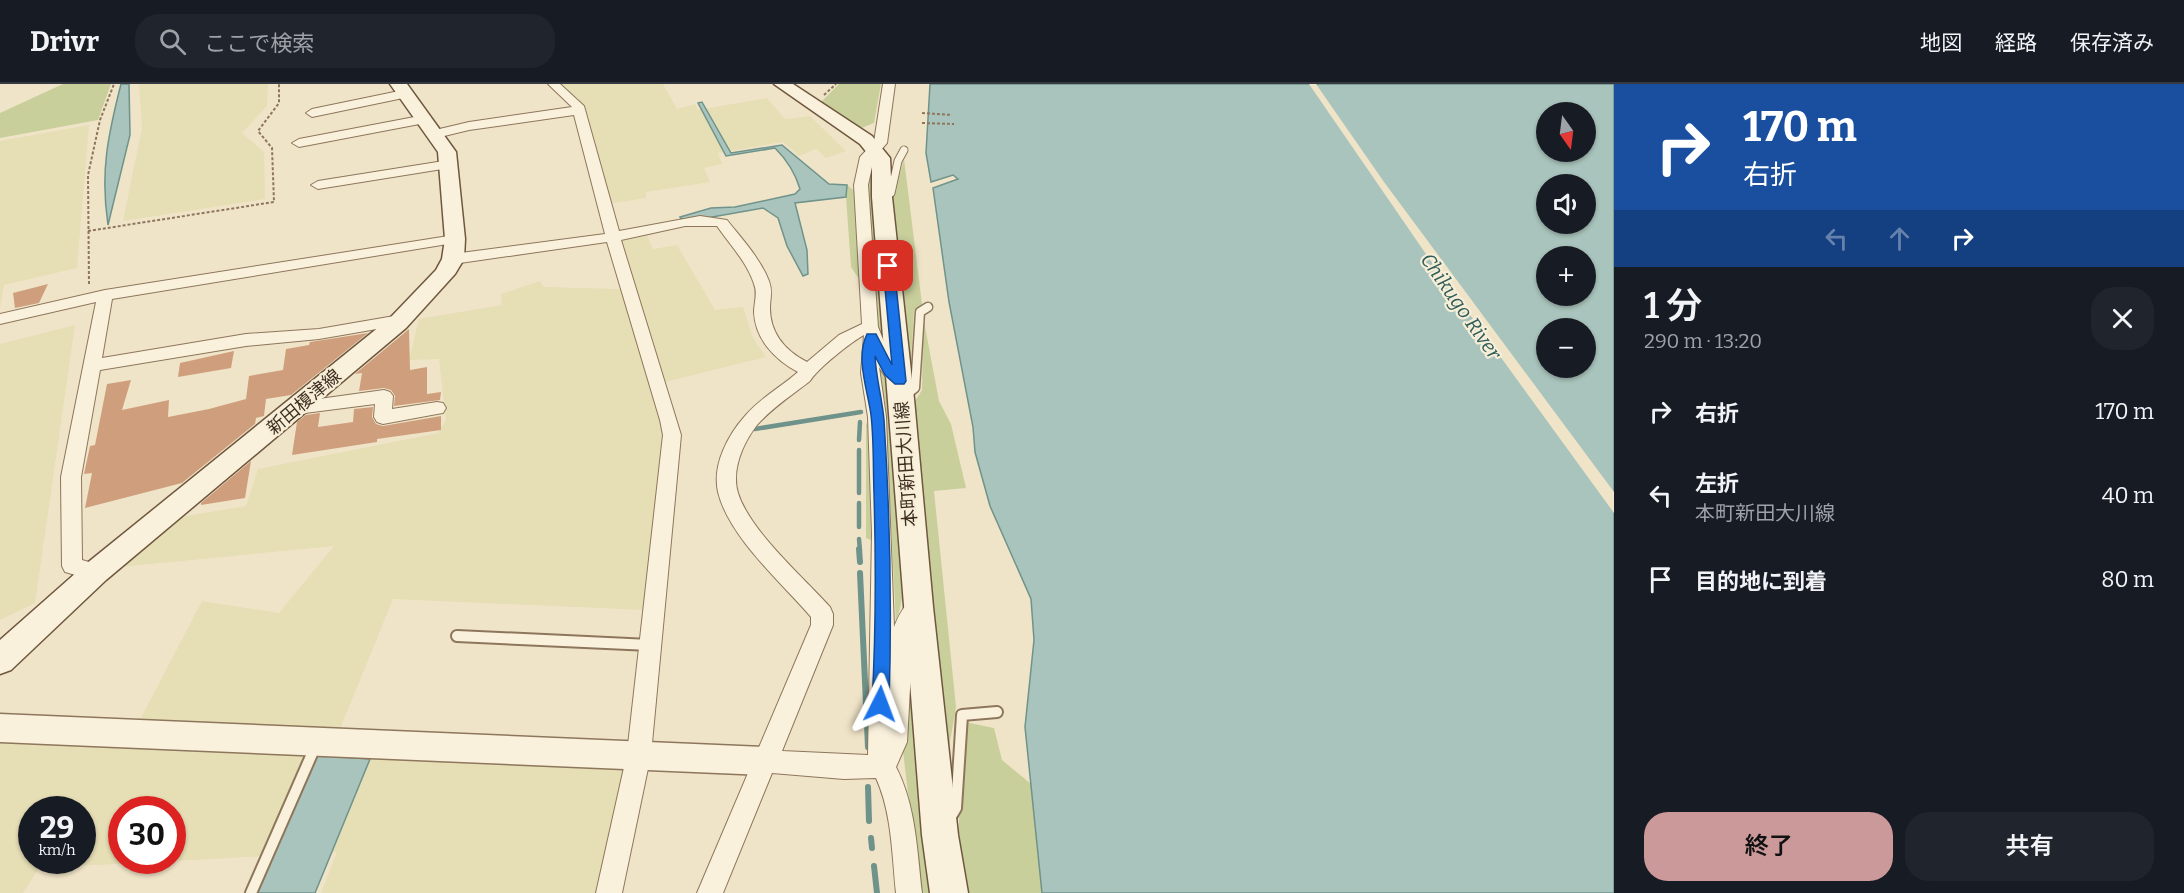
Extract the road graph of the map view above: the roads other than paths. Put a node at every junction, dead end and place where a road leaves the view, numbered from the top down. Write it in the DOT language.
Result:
graph roads {
  1 [pos="554,84"];
  2 [pos="782,84"];
  3 [pos="889,84"];
  4 [pos="401,89"];
  5 [pos="579,110"];
  6 [pos="312,113"];
  7 [pos="431,127"];
  8 [pos="299,143"];
  9 [pos="875,148"];
  10 [pos="904,150"];
  11 [pos="450,164"];
  12 [pos="318,185"];
  13 [pos="882,197"];
  14 [pos="613,237"];
  15 [pos="454,249"];
  16 [pos="97,297"];
  17 [pos="928,307"];
  18 [pos="0,319"];
  19 [pos="400,320"];
  20 [pos="871,332"];
  21 [pos="92,366"];
  22 [pos="808,370"];
  23 [pos="901,390"];
  24 [pos="297,408"];
  25 [pos="437,408"];
  26 [pos="96,572"];
  27 [pos="918,607"];
  28 [pos="456,636"];
  29 [pos="650,645"];
  30 [pos="0,660"];
  31 [pos="997,712"];
  32 [pos="0,728"];
  33 [pos="317,741"];
  34 [pos="639,754"];
  35 [pos="764,761"];
  36 [pos="882,765"];
  37 [pos="940,835"];
  38 [pos="251,893"];
  39 [pos="609,893"];
  40 [pos="710,893"];
  41 [pos="909,893"];
  42 [pos="949,893"];
  1 -- 5 [label="street"];
  2 -- 9 [label="main road"];
  3 -- 9 [label="street"];
  4 -- 6 [label="street"];
  4 -- 7 [label="main road"];
  5 -- 7 [label="street"];
  5 -- 14 [label="street"];
  7 -- 8 [label="street"];
  7 -- 11 [label="main road"];
  9 -- 13 [label="main road, 本町新田大川線"];
  9 -- 20 [label="street"];
  10 -- 13 [label="lane"];
  11 -- 12 [label="street"];
  11 -- 15 [label="main road"];
  13 -- 23 [label="main road, 本町新田大川線"];
  14 -- 15 [label="street"];
  14 -- 22 [label="street"];
  14 -- 29 [label="street"];
  15 -- 16 [label="street"];
  15 -- 19 [label="main road, 新田榎津線"];
  16 -- 18 [label="street"];
  16 -- 21 [label="street"];
  17 -- 23 [label="lane"];
  19 -- 21 [label="street"];
  19 -- 24 [label="main road, 新田榎津線"];
  20 -- 22 [label="street"];
  20 -- 23 [label="street"];
  20 -- 36 [label="street"];
  21 -- 26 [label="street"];
  22 -- 35 [label="street"];
  23 -- 27 [label="main road, 本町新田大川線"];
  24 -- 25 [label="street"];
  24 -- 26 [label="main road, 新田榎津線"];
  26 -- 30 [label="main road, 新田榎津線"];
  27 -- 36 [label="street"];
  27 -- 37 [label="main road, 本町新田大川線"];
  28 -- 29 [label="lane"];
  29 -- 34 [label="street"];
  31 -- 37 [label="lane"];
  32 -- 33 [label="street"];
  33 -- 34 [label="street"];
  33 -- 38 [label="lane"];
  34 -- 35 [label="street"];
  34 -- 39 [label="street"];
  35 -- 36 [label="street"];
  35 -- 40 [label="street"];
  36 -- 41 [label="street"];
  37 -- 42 [label="main road, 本町新田大川線"];
}
